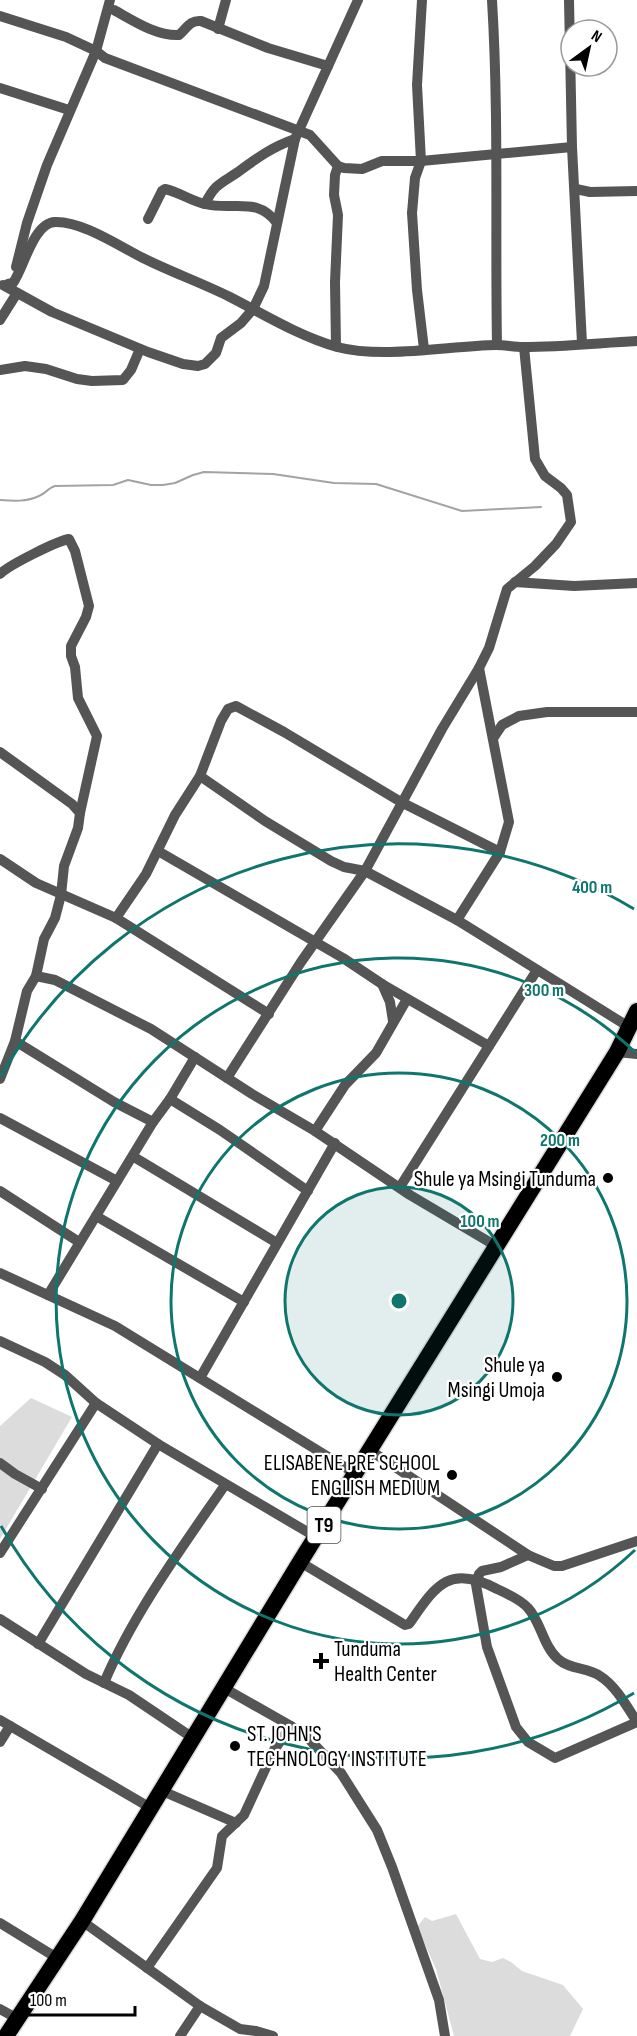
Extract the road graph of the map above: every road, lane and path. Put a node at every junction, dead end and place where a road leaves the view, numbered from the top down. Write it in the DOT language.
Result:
graph roads {
  1 [pos="226,0"];
  2 [pos="422,0"];
  3 [pos="492,0"];
  4 [pos="569,0"];
  5 [pos="353,1"];
  6 [pos="114,3"];
  7 [pos="0,16"];
  8 [pos="218,29"];
  9 [pos="98,53"];
  10 [pos="328,66"];
  11 [pos="0,88"];
  12 [pos="69,110"];
  13 [pos="297,135"];
  14 [pos="572,147"];
  15 [pos="495,156"];
  16 [pos="421,161"];
  17 [pos="338,166"];
  18 [pos="576,189"];
  19 [pos="637,190"];
  20 [pos="204,204"];
  21 [pos="148,219"];
  22 [pos="278,223"];
  23 [pos="4,285"];
  24 [pos="17,292"];
  25 [pos="253,309"];
  26 [pos="0,320"];
  27 [pos="637,341"];
  28 [pos="582,343"];
  29 [pos="497,345"];
  30 [pos="336,346"];
  31 [pos="524,347"];
  32 [pos="140,349"];
  33 [pos="424,349"];
  34 [pos="0,370"];
  35 [pos="0,574"];
  36 [pos="515,582"];
  37 [pos="637,582"];
  38 [pos="480,668"];
  39 [pos="637,712"];
  40 [pos="494,737"];
  41 [pos="0,752"];
  42 [pos="200,776"];
  43 [pos="401,802"];
  44 [pos="80,813"];
  45 [pos="158,851"];
  46 [pos="501,852"];
  47 [pos="0,859"];
  48 [pos="365,871"];
  49 [pos="61,895"];
  50 [pos="116,918"];
  51 [pos="457,920"];
  52 [pos="314,942"];
  53 [pos="537,970"];
  54 [pos="36,976"];
  55 [pos="382,984"];
  56 [pos="407,999"];
  57 [pos="637,1011"];
  58 [pos="269,1014"];
  59 [pos="393,1021"];
  60 [pos="629,1027"];
  61 [pos="15,1041"];
  62 [pos="489,1046"];
  63 [pos="618,1052"];
  64 [pos="637,1054"];
  65 [pos="195,1056"];
  66 [pos="227,1078"];
  67 [pos="0,1079"];
  68 [pos="170,1099"];
  69 [pos="0,1118"];
  70 [pos="153,1122"];
  71 [pos="315,1131"];
  72 [pos="335,1143"];
  73 [pos="134,1157"];
  74 [pos="117,1181"];
  75 [pos="400,1187"];
  76 [pos="0,1191"];
  77 [pos="308,1191"];
  78 [pos="96,1216"];
  79 [pos="79,1242"];
  80 [pos="277,1243"];
  81 [pos="496,1246"];
  82 [pos="0,1273"];
  83 [pos="48,1295"];
  84 [pos="244,1302"];
  85 [pos="0,1341"];
  86 [pos="200,1378"];
  87 [pos="96,1403"];
  88 [pos="158,1444"];
  89 [pos="371,1451"];
  90 [pos="0,1463"];
  91 [pos="356,1474"];
  92 [pos="225,1485"];
  93 [pos="42,1489"];
  94 [pos="316,1537"];
  95 [pos="637,1541"];
  96 [pos="0,1553"];
  97 [pos="528,1555"];
  98 [pos="300,1562"];
  99 [pos="477,1579"];
  100 [pos="0,1618"];
  101 [pos="38,1644"];
  102 [pos="104,1683"];
  103 [pos="224,1688"];
  104 [pos="0,1720"];
  105 [pos="637,1722"];
  106 [pos="10,1726"];
  107 [pos="291,1726"];
  108 [pos="193,1738"];
  109 [pos="0,1742"];
  110 [pos="160,1791"];
  111 [pos="150,1807"];
  112 [pos="236,1823"];
  113 [pos="82,1921"];
  114 [pos="0,1923"];
  115 [pos="57,1958"];
  116 [pos="147,1968"];
  117 [pos="200,2006"];
  118 [pos="0,2009"];
  119 [pos="18,2019"];
  120 [pos="6,2036"];
  121 [pos="180,2036"];
  122 [pos="273,2036"];
  123 [pos="445,2036"];
  1 -- 8 [label="street"];
  2 -- 16 [label="street"];
  3 -- 15 [label="street"];
  4 -- 14 [label="street"];
  5 -- 10 [label="street"];
  6 -- 8 [label="street"];
  6 -- 9 [label="street"];
  7 -- 9 [label="street"];
  8 -- 10 [label="street"];
  9 -- 12 [label="street"];
  9 -- 13 [label="street"];
  10 -- 13 [label="street"];
  11 -- 12 [label="street"];
  12 -- 23 [label="street"];
  13 -- 17 [label="street"];
  13 -- 20 [label="street"];
  13 -- 22 [label="street"];
  14 -- 15 [label="street"];
  14 -- 18 [label="street"];
  15 -- 16 [label="street"];
  15 -- 29 [label="street"];
  16 -- 17 [label="street"];
  16 -- 33 [label="street"];
  17 -- 30 [label="street"];
  18 -- 19 [label="street"];
  18 -- 28 [label="street"];
  20 -- 21 [label="street"];
  20 -- 22 [label="street"];
  22 -- 25 [label="street"];
  23 -- 24 [label="street"];
  23 -- 25 [label="street"];
  24 -- 26 [label="street"];
  24 -- 32 [label="street"];
  25 -- 30 [label="street"];
  25 -- 32 [label="street"];
  27 -- 28 [label="street"];
  28 -- 31 [label="street"];
  29 -- 31 [label="street"];
  29 -- 33 [label="street"];
  30 -- 33 [label="street"];
  31 -- 36 [label="street"];
  32 -- 34 [label="street"];
  35 -- 44 [label="street"];
  36 -- 37 [label="street"];
  36 -- 38 [label="street"];
  38 -- 40 [label="street"];
  38 -- 43 [label="street"];
  39 -- 40 [label="street"];
  40 -- 46 [label="street"];
  41 -- 44 [label="street"];
  42 -- 43 [label="street"];
  42 -- 45 [label="street"];
  42 -- 48 [label="street"];
  43 -- 46 [label="street"];
  43 -- 48 [label="street"];
  44 -- 49 [label="street"];
  45 -- 50 [label="street"];
  45 -- 52 [label="street"];
  46 -- 51 [label="street"];
  47 -- 49 [label="street"];
  48 -- 51 [label="street"];
  48 -- 52 [label="street"];
  49 -- 50 [label="street"];
  49 -- 54 [label="street"];
  50 -- 58 [label="street"];
  51 -- 53 [label="street"];
  52 -- 55 [label="street"];
  52 -- 58 [label="street"];
  53 -- 60 [label="street"];
  53 -- 62 [label="street"];
  54 -- 61 [label="street"];
  54 -- 65 [label="street"];
  55 -- 56 [label="street"];
  55 -- 59 [label="street"];
  56 -- 59 [label="street"];
  56 -- 62 [label="street"];
  57 -- 60 [label="highway, T9"];
  58 -- 66 [label="street"];
  59 -- 71 [label="street"];
  60 -- 63 [label="highway, T9"];
  61 -- 67 [label="street"];
  61 -- 70 [label="street"];
  62 -- 75 [label="street"];
  63 -- 64 [label="street"];
  63 -- 81 [label="highway, T9"];
  65 -- 66 [label="street"];
  65 -- 68 [label="street"];
  66 -- 71 [label="street"];
  68 -- 70 [label="street"];
  68 -- 77 [label="street"];
  69 -- 74 [label="street"];
  70 -- 73 [label="street"];
  71 -- 72 [label="street"];
  72 -- 75 [label="street"];
  72 -- 77 [label="street"];
  73 -- 74 [label="street"];
  73 -- 80 [label="street"];
  74 -- 78 [label="street"];
  75 -- 81 [label="street"];
  76 -- 79 [label="street"];
  77 -- 80 [label="street"];
  78 -- 79 [label="street"];
  78 -- 84 [label="street"];
  79 -- 83 [label="street"];
  80 -- 84 [label="street"];
  81 -- 89 [label="highway, T9"];
  82 -- 83 [label="street"];
  83 -- 86 [label="street"];
  84 -- 86 [label="street"];
  85 -- 87 [label="street"];
  86 -- 91 [label="street"];
  87 -- 88 [label="street"];
  87 -- 93 [label="street"];
  88 -- 92 [label="street"];
  88 -- 101 [label="street"];
  89 -- 91 [label="highway, T9"];
  89 -- 97 [label="street"];
  90 -- 93 [label="street"];
  91 -- 94 [label="highway, T9"];
  92 -- 94 [label="street"];
  92 -- 102 [label="street"];
  93 -- 96 [label="street"];
  94 -- 98 [label="highway, T9"];
  95 -- 97 [label="street"];
  97 -- 99 [label="street"];
  98 -- 99 [label="street"];
  98 -- 103 [label="highway, T9"];
  99 -- 105 [label="street"];
  99 -- 105 [label="street"];
  100 -- 101 [label="street"];
  101 -- 102 [label="street"];
  102 -- 108 [label="street"];
  103 -- 107 [label="street"];
  103 -- 108 [label="highway, T9"];
  104 -- 106 [label="street"];
  106 -- 109 [label="street"];
  106 -- 111 [label="street"];
  107 -- 112 [label="street"];
  107 -- 123 [label="street"];
  108 -- 110 [label="highway, T9"];
  110 -- 111 [label="highway, T9"];
  110 -- 112 [label="street"];
  111 -- 113 [label="highway, T9"];
  112 -- 116 [label="street"];
  113 -- 115 [label="highway, T9"];
  113 -- 116 [label="street"];
  114 -- 115 [label="street"];
  115 -- 119 [label="highway, T9"];
  116 -- 117 [label="street"];
  117 -- 121 [label="street"];
  117 -- 122 [label="street"];
  118 -- 119 [label="street"];
  119 -- 120 [label="highway, T9"];
}
